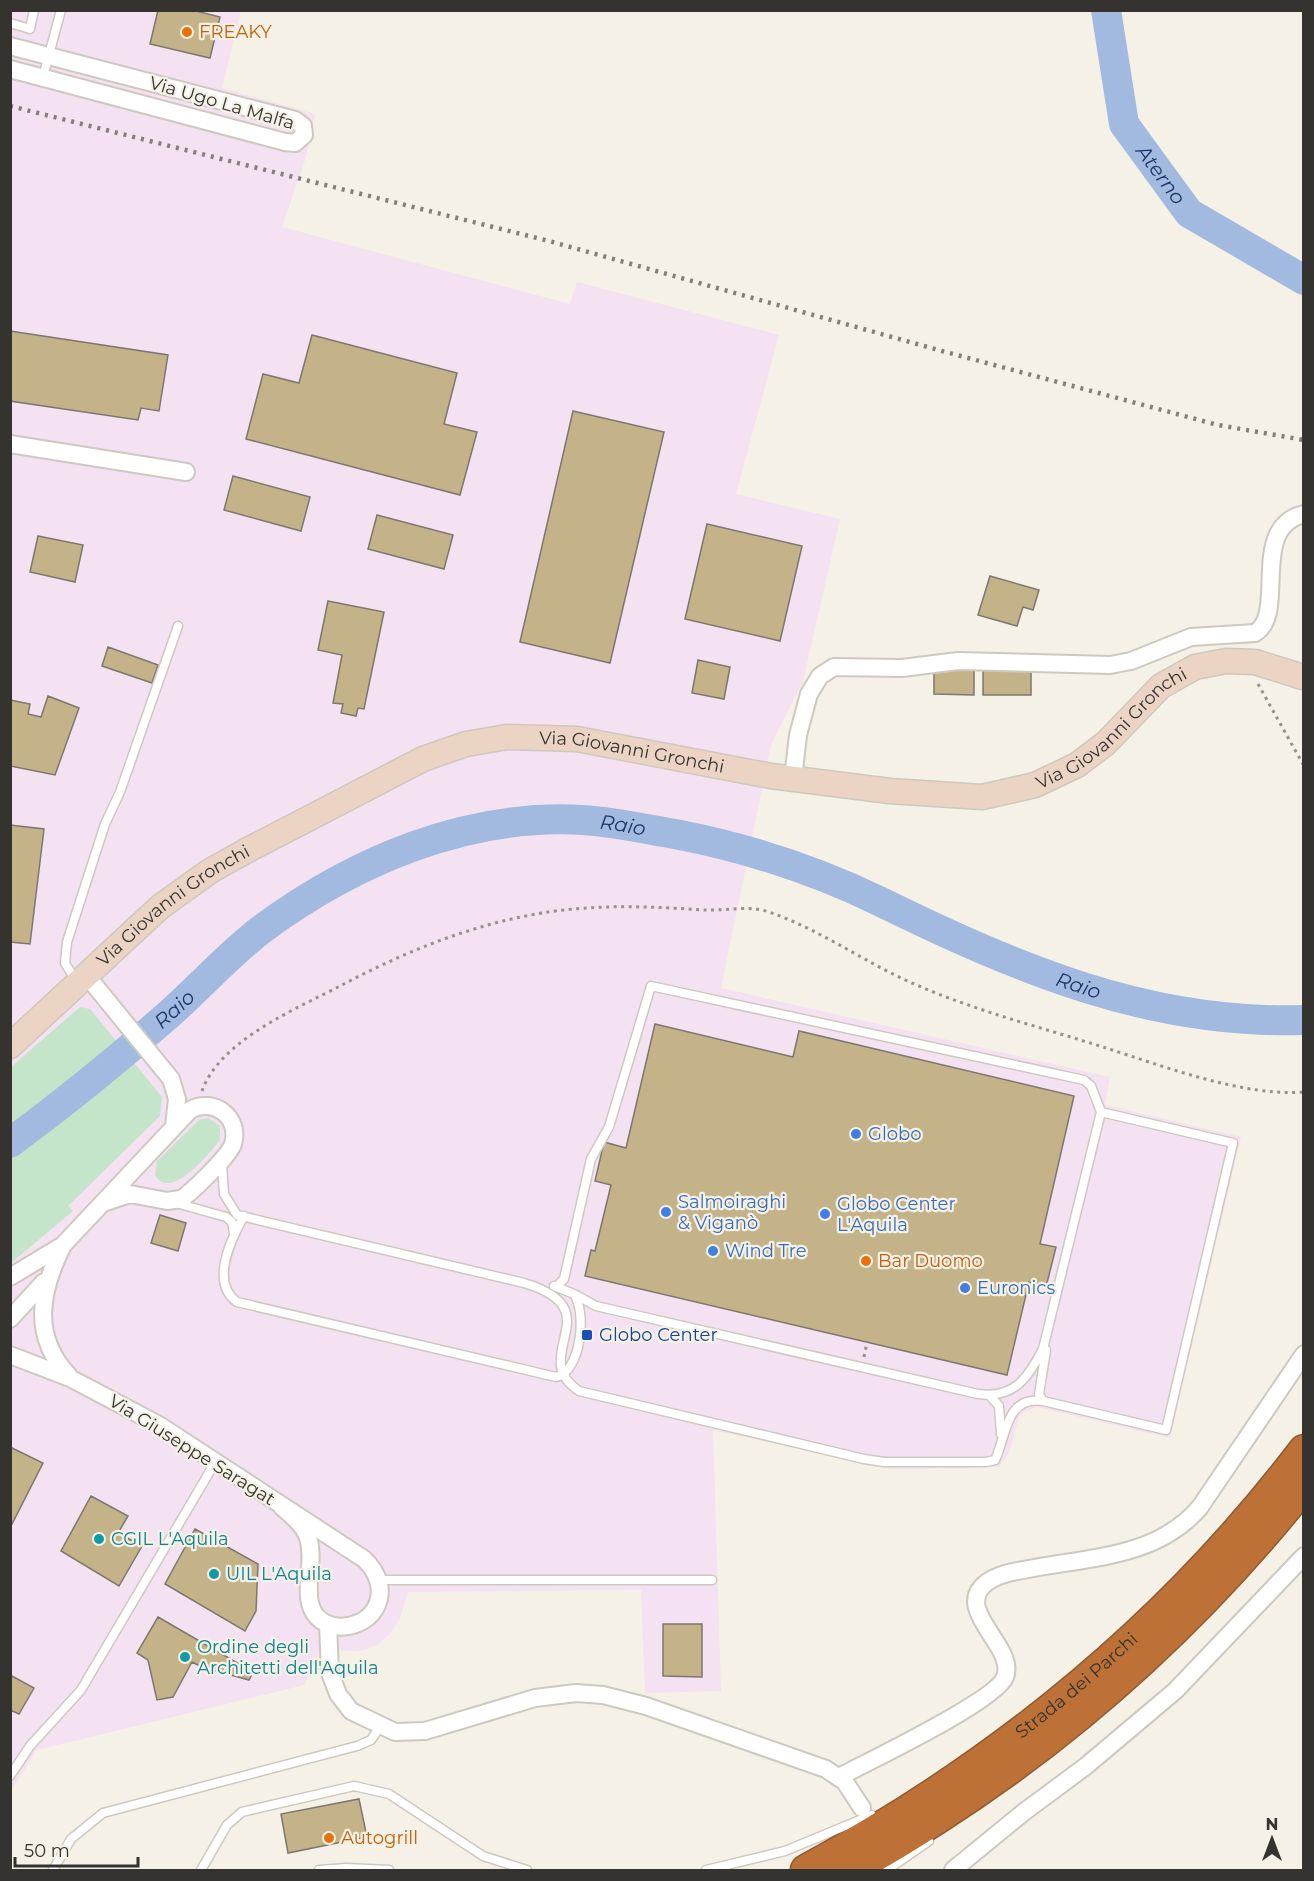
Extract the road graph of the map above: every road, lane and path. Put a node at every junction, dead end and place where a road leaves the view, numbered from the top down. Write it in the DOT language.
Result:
graph roads {
  1 [pos="34,10"];
  2 [pos="61,10"];
  3 [pos="10,23"];
  4 [pos="10,46"];
  5 [pos="49,56"];
  6 [pos="10,69"];
  7 [pos="43,77"];
  8 [pos="10,444"];
  9 [pos="186,472"];
  10 [pos="1304,514"];
  11 [pos="178,626"];
  12 [pos="1245,661"];
  13 [pos="1303,677"];
  14 [pos="1304,766"];
  15 [pos="793,779"];
  16 [pos="83,980"];
  17 [pos="10,1046"];
  18 [pos="171,1079"];
  19 [pos="1304,1092"];
  20 [pos="203,1103"];
  21 [pos="1101,1112"];
  22 [pos="174,1126"];
  23 [pos="231,1148"];
  24 [pos="144,1158"];
  25 [pos="161,1198"];
  26 [pos="103,1203"];
  27 [pos="223,1216"];
  28 [pos="244,1216"];
  29 [pos="234,1234"];
  30 [pos="43,1268"];
  31 [pos="10,1277"];
  32 [pos="524,1283"];
  33 [pos="10,1284"];
  34 [pos="556,1287"];
  35 [pos="574,1294"];
  36 [pos="10,1319"];
  37 [pos="1050,1329"];
  38 [pos="1304,1354"];
  39 [pos="10,1355"];
  40 [pos="563,1375"];
  41 [pos="548,1377"];
  42 [pos="70,1378"];
  43 [pos="570,1385"];
  44 [pos="990,1396"];
  45 [pos="1043,1401"];
  46 [pos="1000,1444"];
  47 [pos="1304,1450"];
  48 [pos="216,1461"];
  49 [pos="1304,1486"];
  50 [pos="282,1507"];
  51 [pos="1304,1556"];
  52 [pos="378,1580"];
  53 [pos="712,1580"];
  54 [pos="328,1624"];
  55 [pos="1161,1644"];
  56 [pos="1079,1688"];
  57 [pos="1101,1709"];
  58 [pos="380,1727"];
  59 [pos="1007,1730"];
  60 [pos="10,1776"];
  61 [pos="839,1777"];
  62 [pos="862,1808"];
  63 [pos="885,1809"];
  64 [pos="933,1838"];
  65 [pos="53,1870"];
  66 [pos="201,1870"];
  67 [pos="319,1870"];
  68 [pos="388,1870"];
  69 [pos="527,1870"];
  70 [pos="705,1870"];
  71 [pos="806,1870"];
  72 [pos="851,1870"];
  73 [pos="888,1870"];
  74 [pos="953,1870"];
  1 -- 3 [label="lane"];
  2 -- 5 [label="lane"];
  4 -- 5 [label="street, Via Ugo La Malfa"];
  5 -- 7 [label="lane"];
  5 -- 7 [label="street, Via Ugo La Malfa"];
  6 -- 7 [label="street, Via Ugo La Malfa"];
  8 -- 9 [label="street"];
  10 -- 15 [label="street"];
  11 -- 16 [label="lane"];
  12 -- 13 [label="main road, Via Giovanni Gronchi"];
  12 -- 14 [label="path"];
  12 -- 15 [label="main road, Via Giovanni Gronchi"];
  15 -- 16 [label="main road, Via Giovanni Gronchi"];
  16 -- 17 [label="main road, Via Giovanni Gronchi"];
  16 -- 18 [label="street"];
  18 -- 20 [label="street"];
  18 -- 22 [label="street"];
  19 -- 20 [label="path"];
  20 -- 22 [label="street"];
  20 -- 23 [label="street"];
  21 -- 34 [label="lane"];
  21 -- 37 [label="lane"];
  21 -- 45 [label="lane"];
  22 -- 24 [label="street"];
  23 -- 25 [label="street"];
  23 -- 28 [label="lane"];
  24 -- 25 [label="street"];
  24 -- 26 [label="street"];
  25 -- 26 [label="street"];
  25 -- 27 [label="lane"];
  26 -- 30 [label="street"];
  27 -- 28 [label="lane"];
  27 -- 29 [label="lane"];
  28 -- 29 [label="lane"];
  28 -- 32 [label="lane"];
  29 -- 41 [label="lane"];
  30 -- 31 [label="street"];
  30 -- 33 [label="street"];
  30 -- 36 [label="street"];
  30 -- 42 [label="street, Via Giuseppe Saragat"];
  32 -- 34 [label="lane"];
  32 -- 40 [label="lane"];
  34 -- 35 [label="lane"];
  35 -- 40 [label="lane"];
  35 -- 44 [label="lane"];
  37 -- 44 [label="lane"];
  37 -- 45 [label="lane"];
  38 -- 61 [label="street"];
  39 -- 42 [label="street, Via Giuseppe Saragat"];
  40 -- 41 [label="lane"];
  40 -- 43 [label="lane"];
  41 -- 43 [label="lane"];
  42 -- 48 [label="street, Via Giuseppe Saragat"];
  43 -- 46 [label="lane"];
  44 -- 46 [label="lane"];
  45 -- 46 [label="lane"];
  47 -- 56 [label="highway, Strada dei Parchi"];
  48 -- 50 [label="street, Via Giuseppe Saragat"];
  48 -- 60 [label="lane"];
  49 -- 55 [label="highway, Strada dei Parchi"];
  50 -- 52 [label="street, Via Giuseppe Saragat"];
  50 -- 54 [label="street, Via Giuseppe Saragat"];
  51 -- 74 [label="street"];
  52 -- 53 [label="lane"];
  52 -- 54 [label="street"];
  54 -- 58 [label="street"];
  55 -- 57 [label="lane"];
  55 -- 72 [label="highway, Strada dei Parchi"];
  56 -- 59 [label="lane"];
  56 -- 71 [label="highway, Strada dei Parchi"];
  58 -- 61 [label="street"];
  58 -- 65 [label="lane"];
  61 -- 62 [label="street"];
  63 -- 70 [label="lane"];
  64 -- 73 [label="lane"];
  66 -- 69 [label="lane"];
  67 -- 68 [label="lane"];
}
